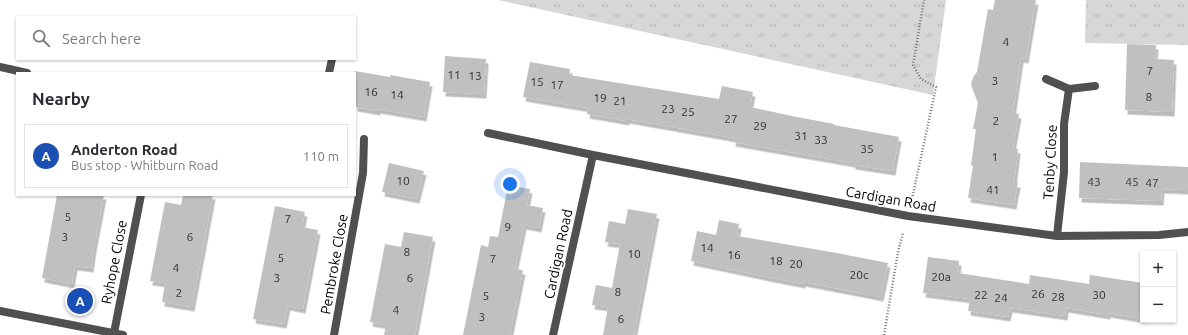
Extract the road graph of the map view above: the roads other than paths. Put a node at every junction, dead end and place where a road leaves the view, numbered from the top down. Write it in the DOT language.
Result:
graph roads {
  1 [pos="332,60"];
  2 [pos="0,67"];
  3 [pos="22,72"];
  4 [pos="329,72"];
  5 [pos="1046,78"];
  6 [pos="1095,86"];
  7 [pos="1069,89"];
  8 [pos="488,133"];
  9 [pos="364,139"];
  10 [pos="593,154"];
  11 [pos="359,173"];
  12 [pos="356,192"];
  13 [pos="141,196"];
  14 [pos="355,196"];
  15 [pos="1188,232"];
  16 [pos="1057,236"];
  17 [pos="0,311"];
  18 [pos="114,333"];
  19 [pos="123,335"];
  20 [pos="334,335"];
  21 [pos="553,335"];
  1 -- 4 [label="street"];
  2 -- 3 [label="street"];
  5 -- 7 [label="street"];
  6 -- 7 [label="street"];
  7 -- 16 [label="street, Tenby Close"];
  8 -- 10 [label="street, Cardigan Road"];
  9 -- 11 [label="street, Pembroke Close"];
  10 -- 16 [label="street, Cardigan Road"];
  10 -- 21 [label="street, Cardigan Road"];
  11 -- 12 [label="street, Pembroke Close"];
  13 -- 18 [label="street, Ryhope Close"];
  14 -- 20 [label="street, Pembroke Close"];
  15 -- 16 [label="street, Cardigan Road"];
  17 -- 18 [label="street"];
  18 -- 19 [label="street"];
}
